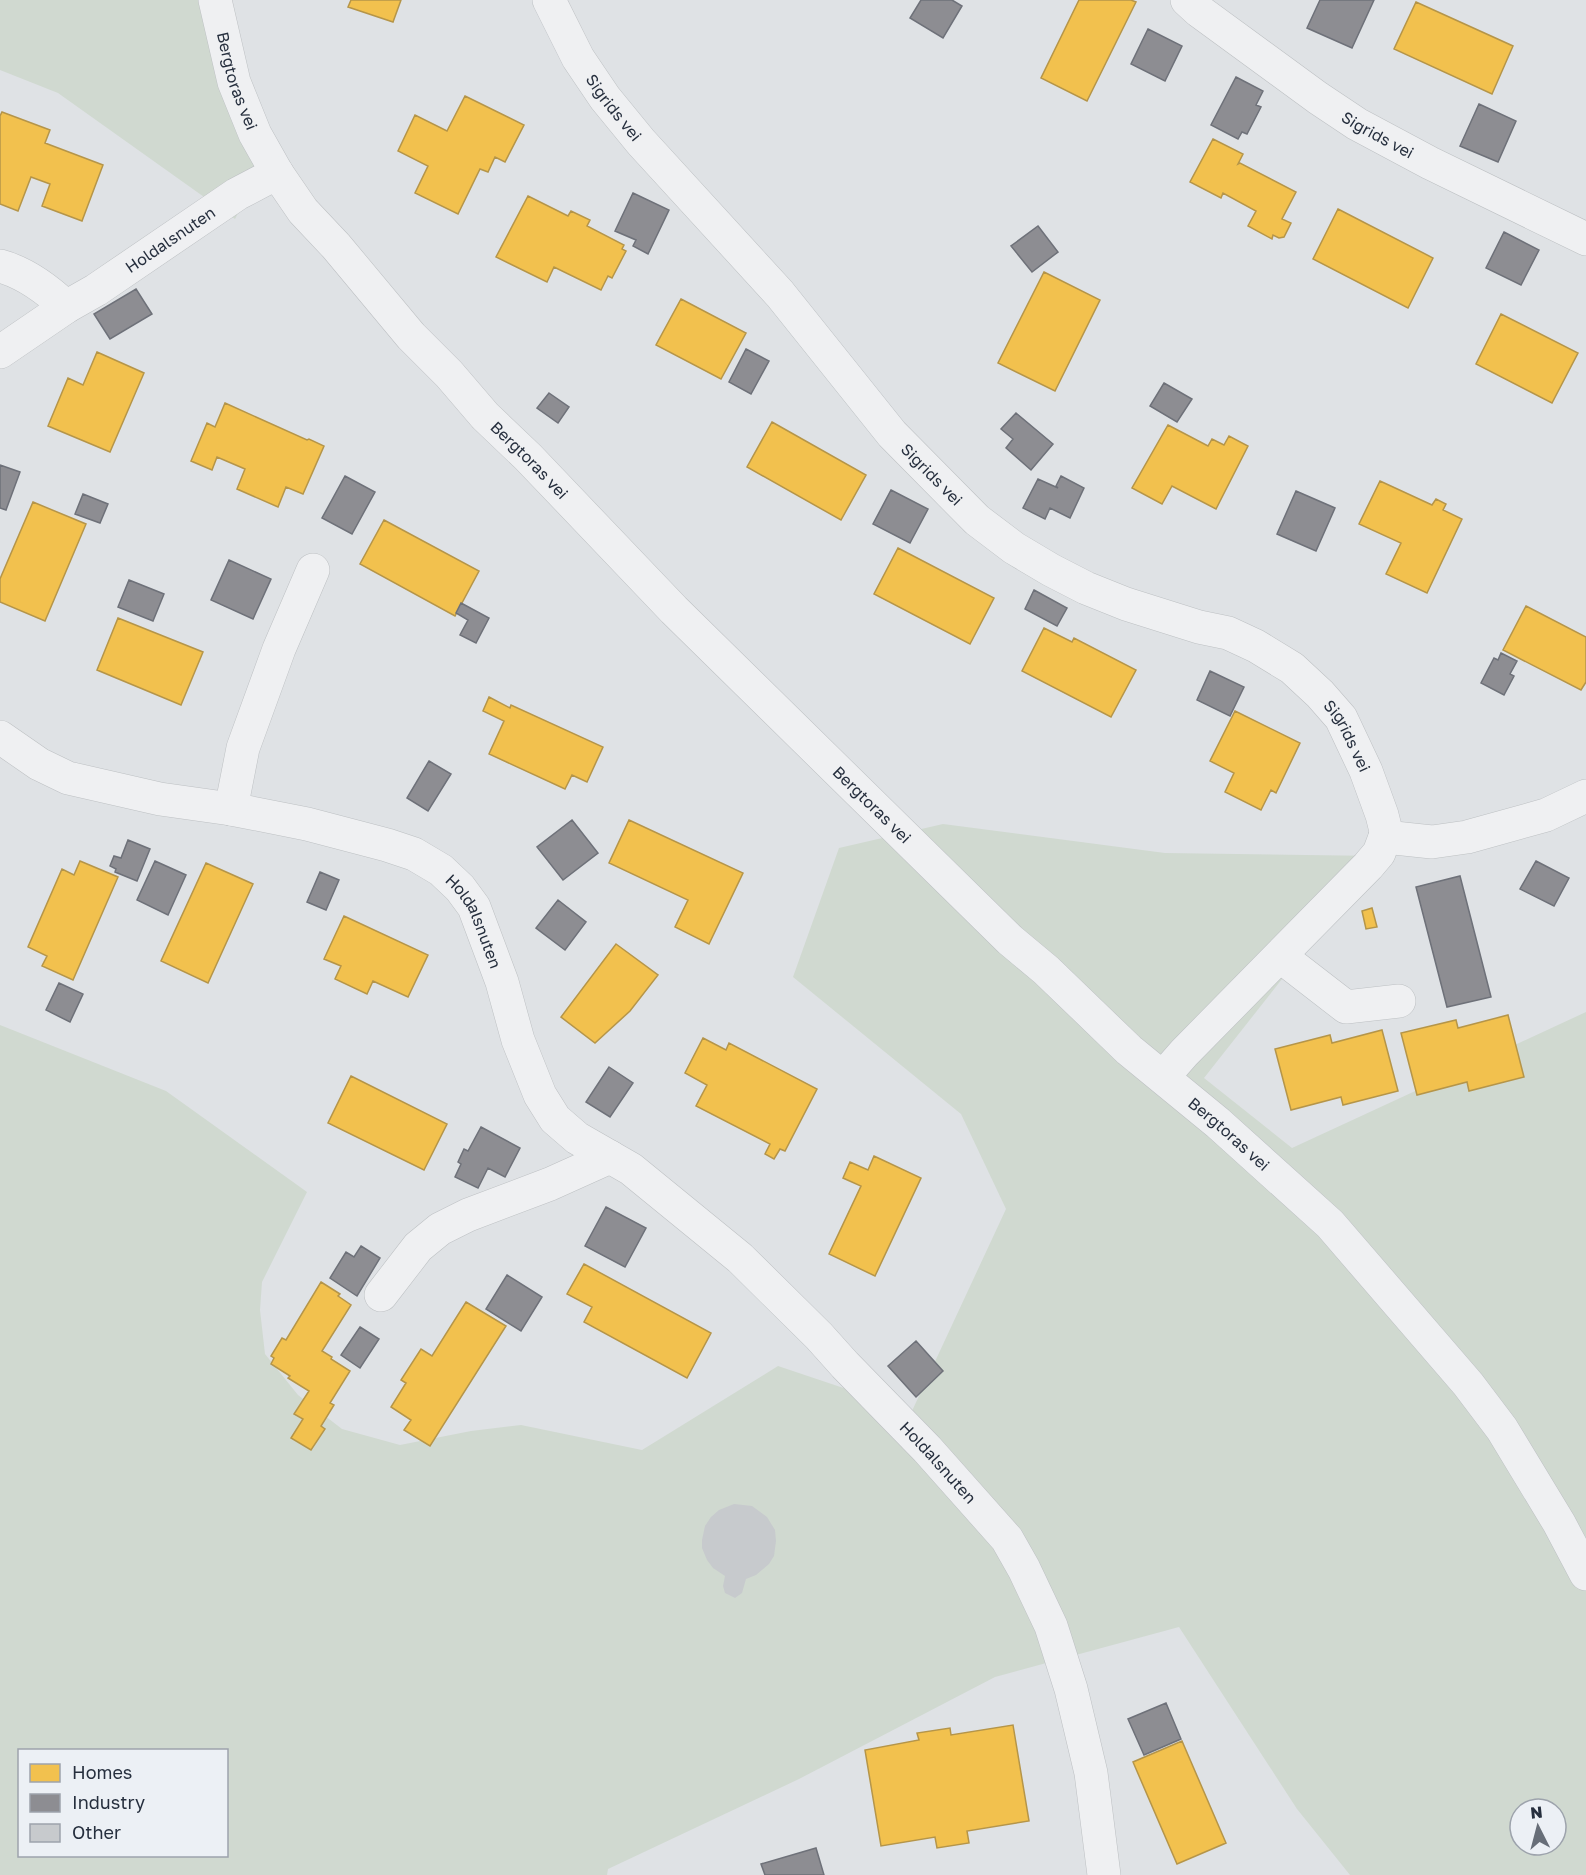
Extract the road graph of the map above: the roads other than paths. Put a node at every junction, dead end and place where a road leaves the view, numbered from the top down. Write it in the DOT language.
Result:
graph roads {
  1 [pos="215,0"];
  2 [pos="549,0"];
  3 [pos="1187,0"];
  4 [pos="276,173"];
  5 [pos="1586,239"];
  6 [pos="0,266"];
  7 [pos="66,307"];
  8 [pos="0,352"];
  9 [pos="313,570"];
  10 [pos="0,737"];
  11 [pos="1586,796"];
  12 [pos="231,809"];
  13 [pos="1385,837"];
  14 [pos="1280,956"];
  15 [pos="1399,1001"];
  16 [pos="1163,1077"];
  17 [pos="609,1157"];
  18 [pos="381,1295"];
  19 [pos="1586,1574"];
  20 [pos="1098,1873"];
  1 -- 4 [label="street, Bergtoras vei"];
  2 -- 13 [label="street, Sigrids vei"];
  3 -- 5 [label="street, Sigrids vei"];
  4 -- 7 [label="street, Holdalsnuten"];
  4 -- 16 [label="street, Bergtoras vei"];
  6 -- 7 [label="street"];
  7 -- 8 [label="street, Holdalsnuten"];
  9 -- 12 [label="street"];
  10 -- 12 [label="street, Holdalsnuten"];
  11 -- 13 [label="street"];
  12 -- 17 [label="street, Holdalsnuten"];
  13 -- 14 [label="street"];
  14 -- 15 [label="street"];
  14 -- 16 [label="street"];
  16 -- 19 [label="street, Bergtoras vei"];
  17 -- 18 [label="street"];
  17 -- 20 [label="street, Holdalsnuten"];
}
